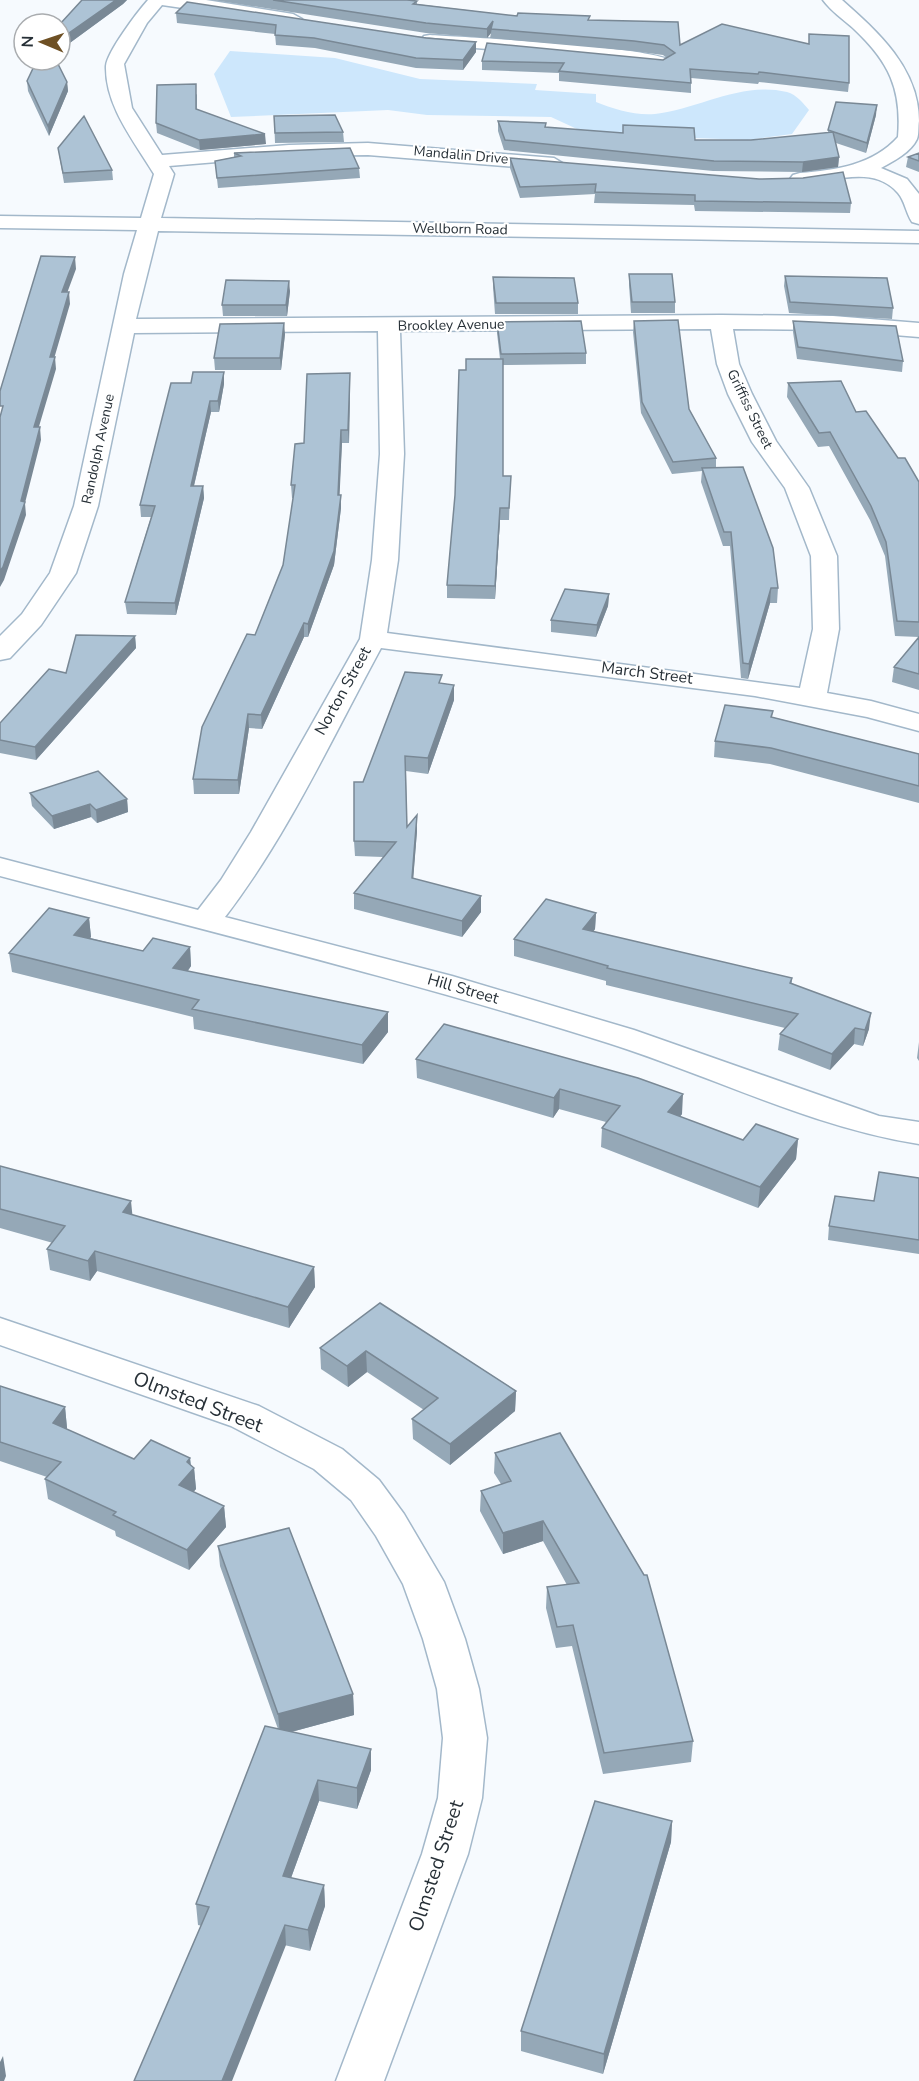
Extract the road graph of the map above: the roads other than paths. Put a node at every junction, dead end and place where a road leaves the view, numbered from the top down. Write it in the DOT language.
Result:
graph roads {
  1 [pos="158,0"];
  2 [pos="832,0"];
  3 [pos="316,23"];
  4 [pos="417,39"];
  5 [pos="663,62"];
  6 [pos="913,87"];
  7 [pos="158,162"];
  8 [pos="570,165"];
  9 [pos="862,168"];
  10 [pos="782,181"];
  11 [pos="919,218"];
  12 [pos="0,222"];
  13 [pos="149,224"];
  14 [pos="919,237"];
  15 [pos="721,322"];
  16 [pos="389,325"];
  17 [pos="126,326"];
  18 [pos="919,330"];
  19 [pos="373,639"];
  20 [pos="0,652"];
  21 [pos="812,697"];
  22 [pos="919,723"];
  23 [pos="0,867"];
  24 [pos="206,920"];
  25 [pos="919,1133"];
  26 [pos="0,1331"];
  27 [pos="360,2081"];
  1 -- 3 [label="street"];
  1 -- 7 [label="street"];
  2 -- 6 [label="street"];
  4 -- 5 [label="street"];
  6 -- 9 [label="street"];
  7 -- 8 [label="street, Mandalin Drive"];
  7 -- 13 [label="street, Randolph Avenue"];
  9 -- 10 [label="street"];
  9 -- 11 [label="street"];
  12 -- 13 [label="street, Wellborn Road"];
  13 -- 14 [label="street, Wellborn Road"];
  13 -- 17 [label="street, Randolph Avenue"];
  15 -- 16 [label="street, Brookley Avenue"];
  15 -- 18 [label="street, Brookley Avenue"];
  15 -- 21 [label="street, Griffiss Street"];
  16 -- 17 [label="street, Brookley Avenue"];
  16 -- 19 [label="street, Norton Street"];
  17 -- 20 [label="street, Randolph Avenue"];
  19 -- 21 [label="street, March Street"];
  19 -- 24 [label="street, Norton Street"];
  21 -- 22 [label="street, March Street"];
  23 -- 24 [label="street, Hill Street"];
  24 -- 25 [label="street, Hill Street"];
  26 -- 27 [label="street, Olmsted Street"];
}
